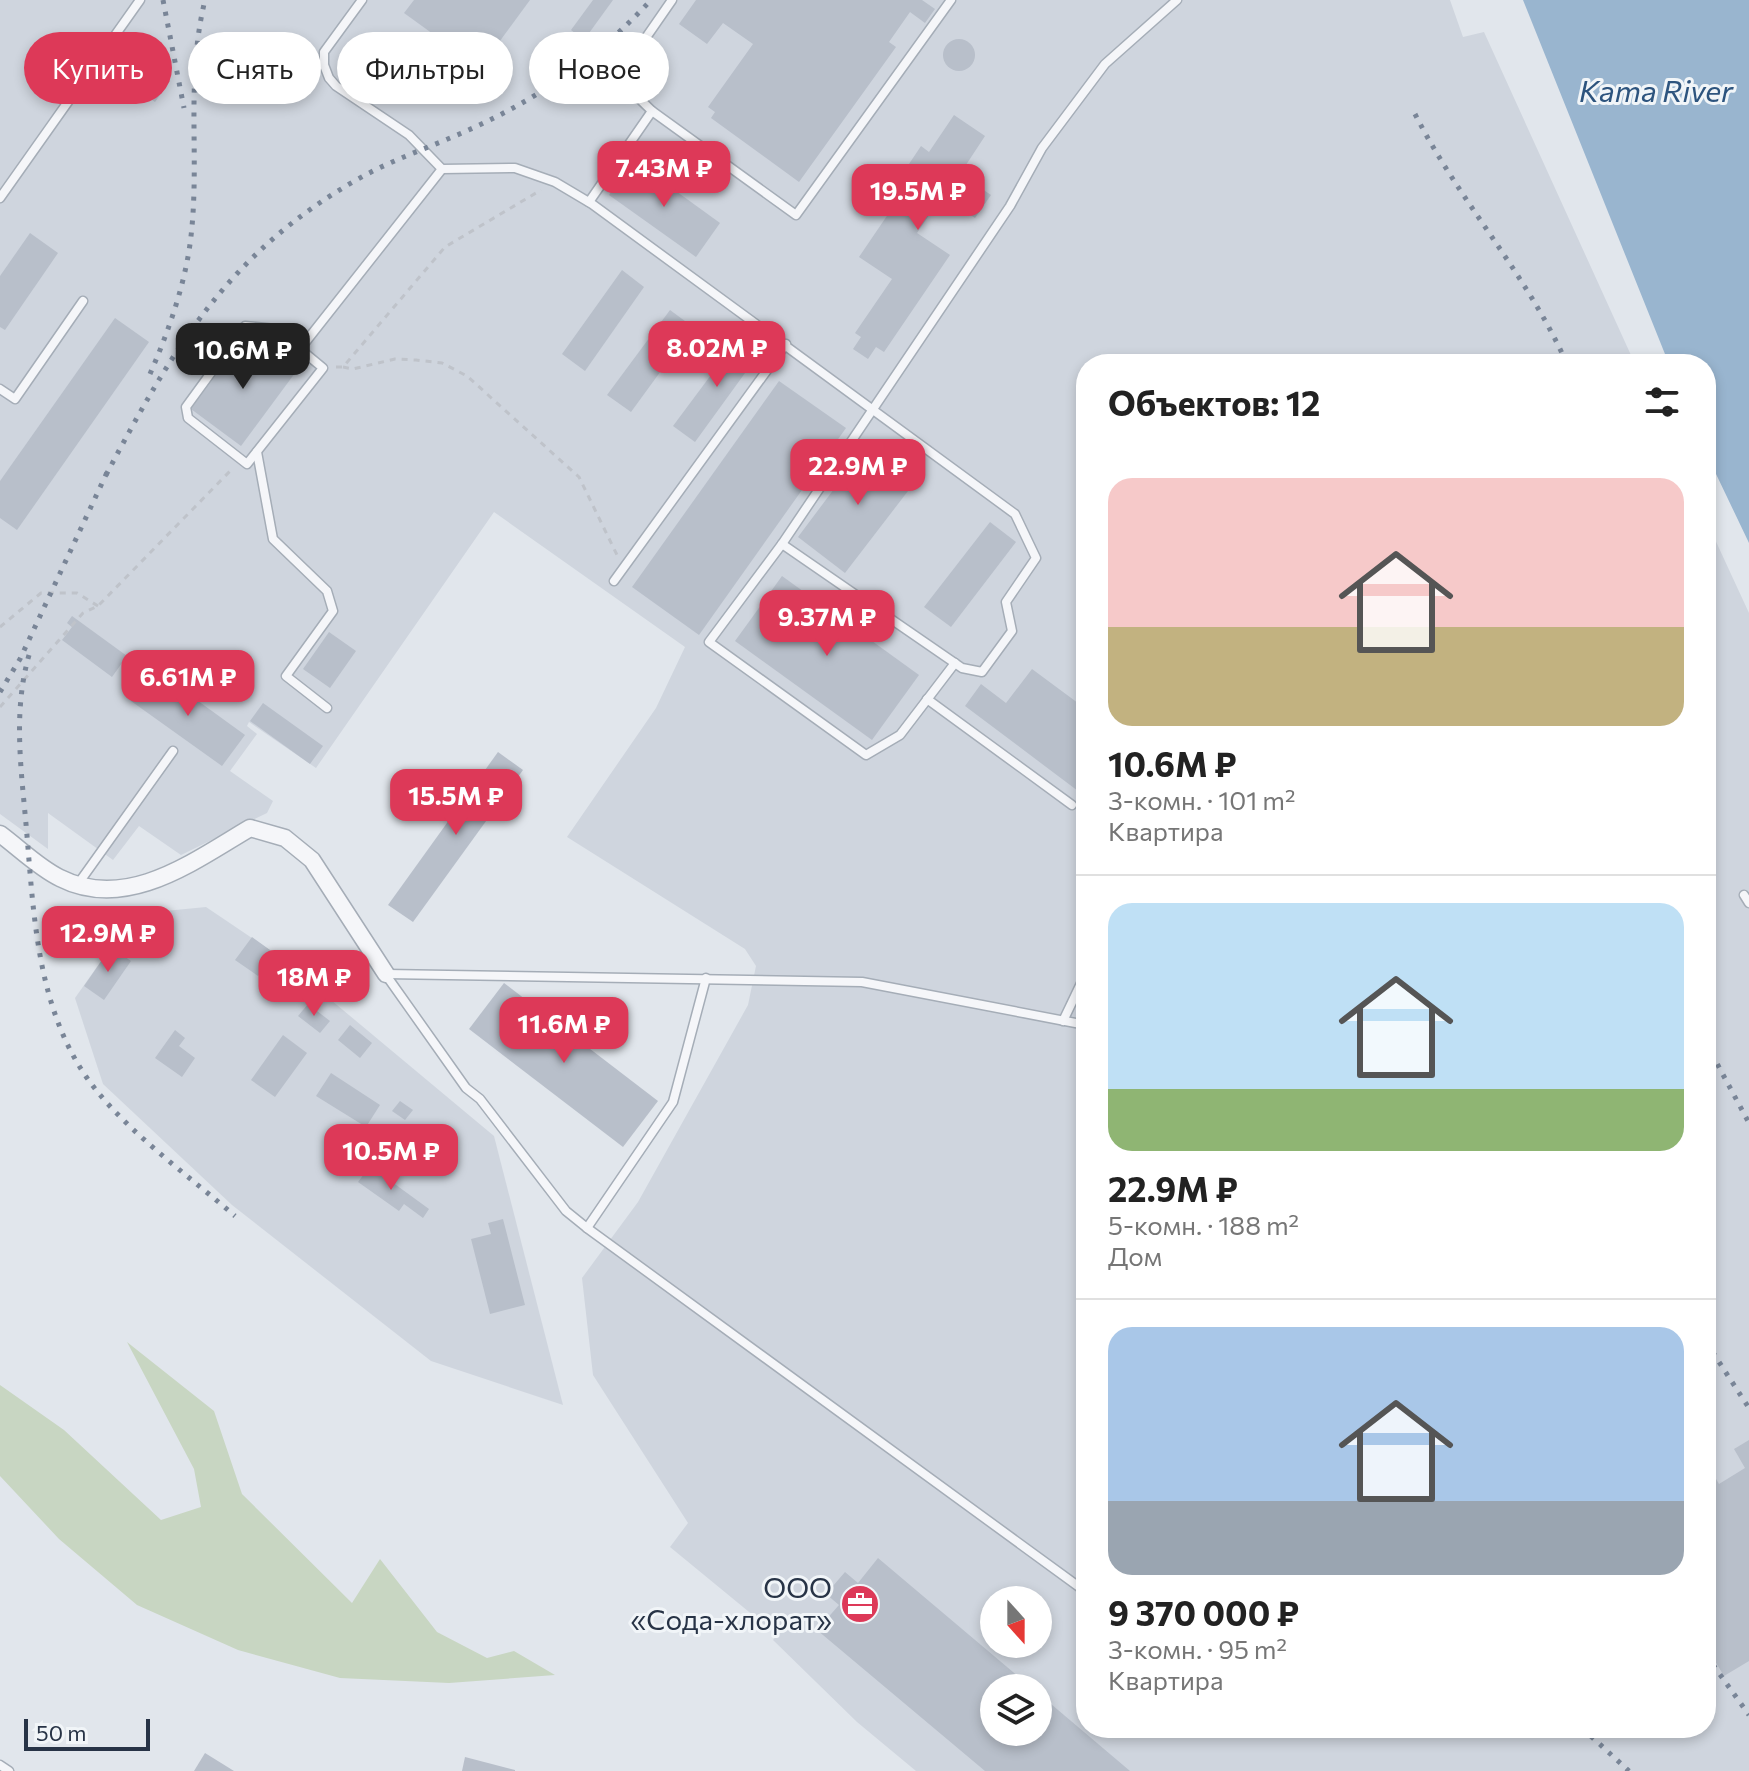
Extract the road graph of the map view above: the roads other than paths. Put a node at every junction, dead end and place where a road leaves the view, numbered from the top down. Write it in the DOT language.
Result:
graph roads {
  1 [pos="140,0"];
  2 [pos="362,0"];
  3 [pos="672,0"];
  4 [pos="951,0"];
  5 [pos="1177,0"];
  6 [pos="652,111"];
  7 [pos="442,169"];
  8 [pos="0,198"];
  9 [pos="589,202"];
  10 [pos="83,301"];
  11 [pos="786,344"];
  12 [pos="300,349"];
  13 [pos="0,389"];
  14 [pos="871,408"];
  15 [pos="257,452"];
  16 [pos="782,544"];
  17 [pos="614,581"];
  18 [pos="955,663"];
  19 [pos="927,699"];
  20 [pos="327,708"];
  21 [pos="173,751"];
  22 [pos="1072,805"];
  23 [pos="0,834"];
  24 [pos="78,884"];
  25 [pos="386,974"];
  26 [pos="706,978"];
  27 [pos="1076,994"];
  28 [pos="1063,1021"];
  29 [pos="1076,1023"];
  30 [pos="587,1228"];
  31 [pos="1076,1585"];
  32 [pos="0,1765"];
  33 [pos="9,1771"];
  1 -- 8 [label="lane"];
  2 -- 7 [label="lane"];
  3 -- 6 [label="lane"];
  4 -- 6 [label="lane"];
  5 -- 14 [label="lane"];
  6 -- 9 [label="lane"];
  7 -- 9 [label="lane"];
  7 -- 12 [label="lane"];
  9 -- 11 [label="lane"];
  10 -- 13 [label="lane"];
  11 -- 14 [label="lane"];
  11 -- 17 [label="lane"];
  12 -- 15 [label="lane"];
  12 -- 15 [label="lane"];
  14 -- 16 [label="lane"];
  14 -- 18 [label="lane"];
  15 -- 20 [label="lane"];
  16 -- 18 [label="lane"];
  16 -- 19 [label="lane"];
  18 -- 19 [label="lane"];
  19 -- 22 [label="lane"];
  21 -- 24 [label="lane"];
  23 -- 24 [label="street"];
  24 -- 25 [label="street"];
  25 -- 26 [label="lane"];
  25 -- 30 [label="lane"];
  26 -- 28 [label="lane"];
  26 -- 30 [label="lane"];
  27 -- 28 [label="lane"];
  28 -- 29 [label="lane"];
  30 -- 31 [label="lane"];
  32 -- 33 [label="lane"];
}
